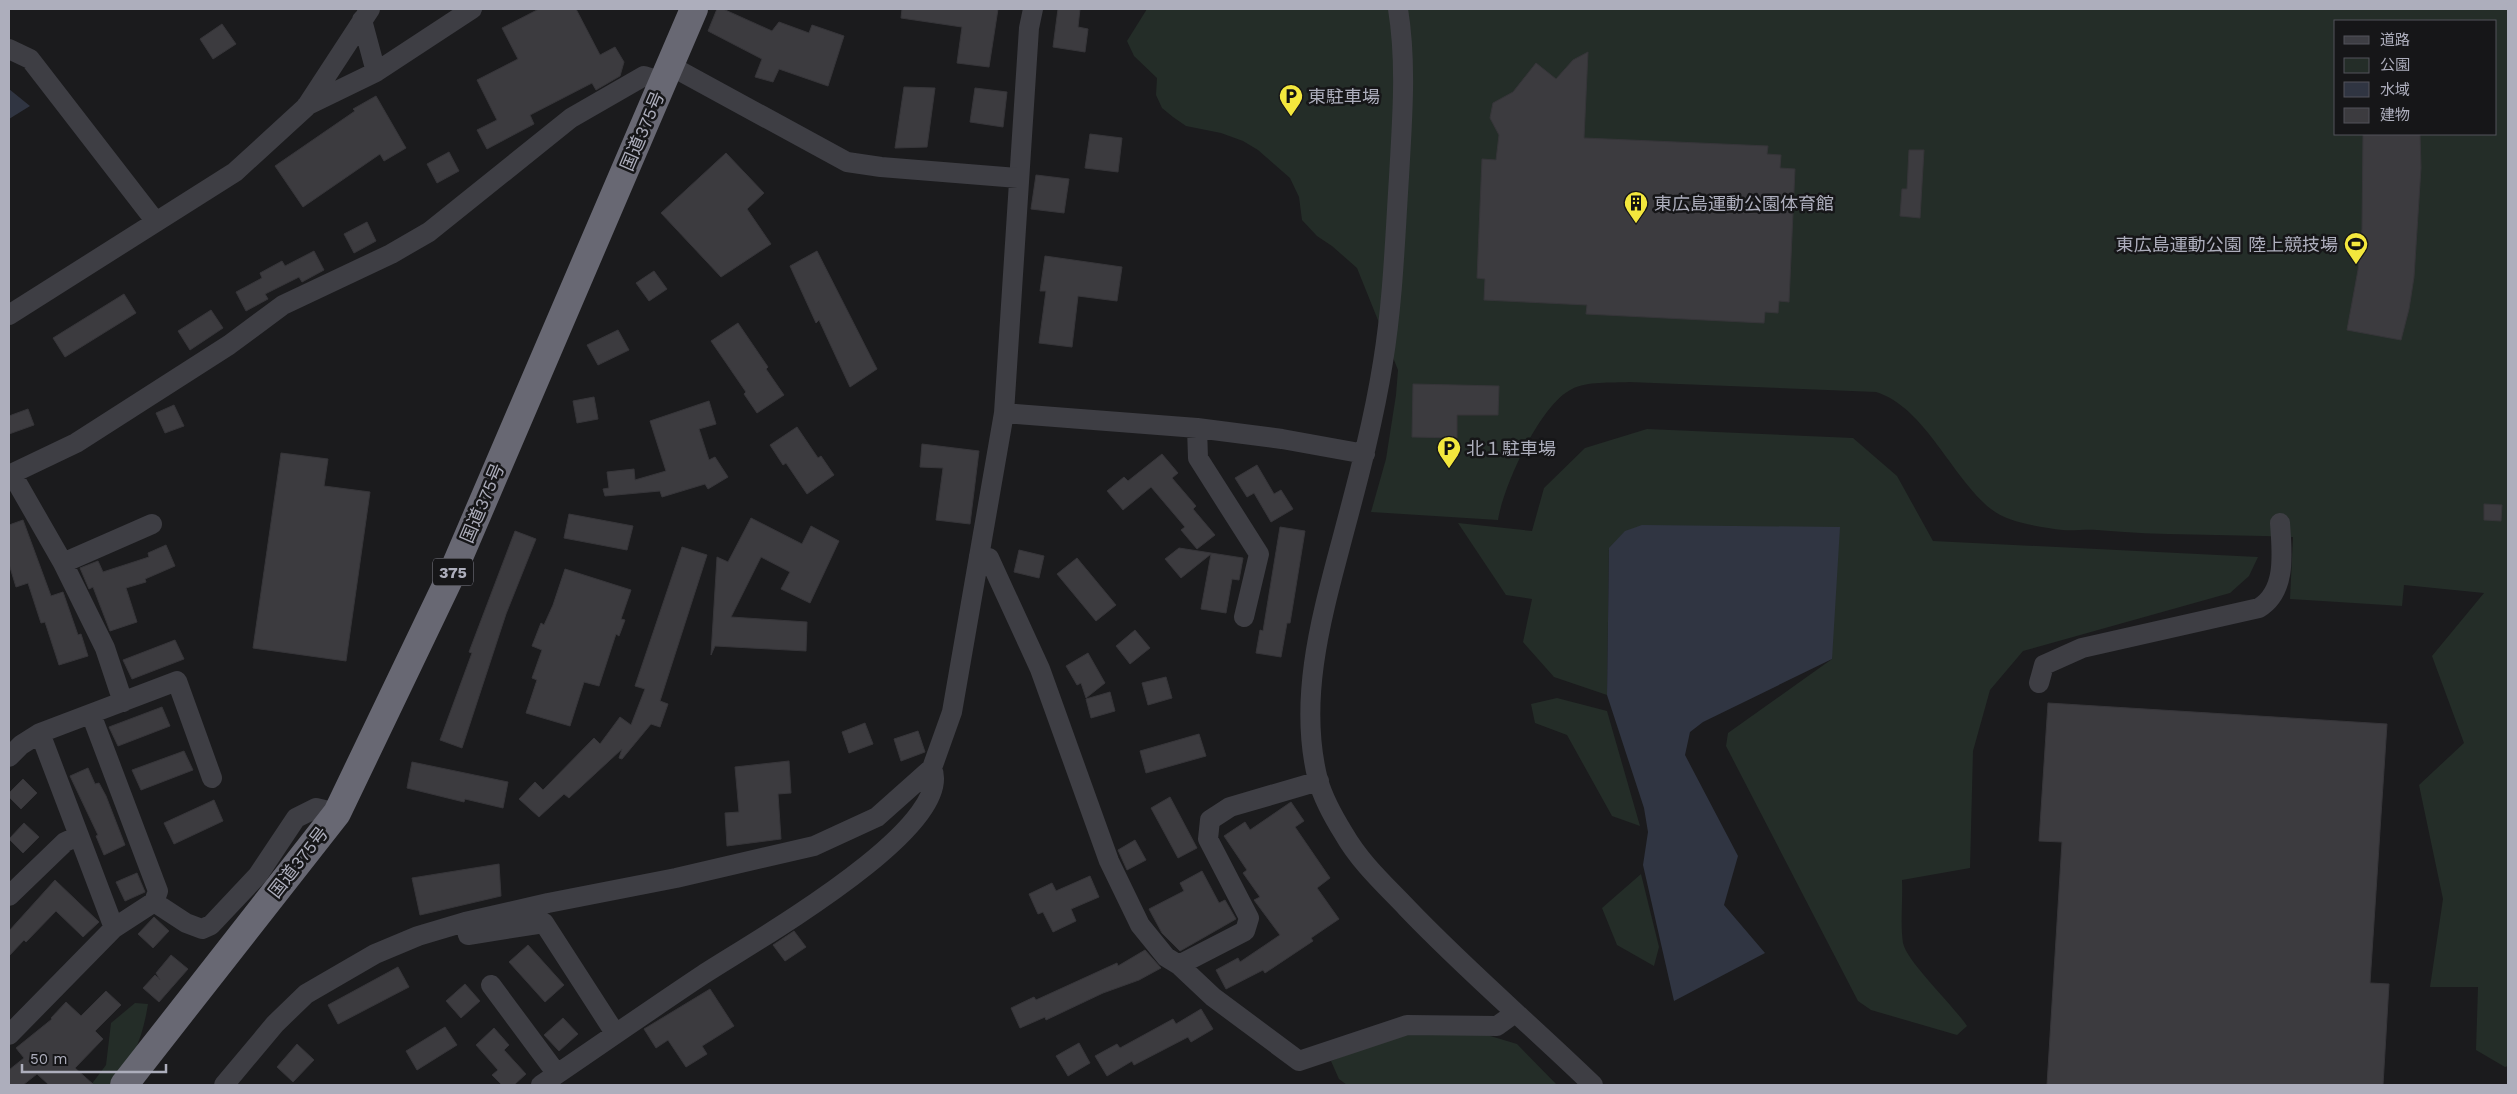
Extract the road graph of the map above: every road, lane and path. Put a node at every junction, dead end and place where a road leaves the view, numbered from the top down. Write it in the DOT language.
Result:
graph roads {
  1 [pos="472,9"];
  2 [pos="694,9"];
  3 [pos="1033,9"];
  4 [pos="1398,9"];
  5 [pos="366,15"];
  6 [pos="9,49"];
  7 [pos="376,72"];
  8 [pos="666,74"];
  9 [pos="306,106"];
  10 [pos="1018,178"];
  11 [pos="156,222"];
  12 [pos="9,315"];
  13 [pos="1004,412"];
  14 [pos="1197,428"];
  15 [pos="1365,454"];
  16 [pos="10,475"];
  17 [pos="2280,523"];
  18 [pos="152,524"];
  19 [pos="979,556"];
  20 [pos="63,563"];
  21 [pos="1244,617"];
  22 [pos="2039,683"];
  23 [pos="123,702"];
  24 [pos="91,714"];
  25 [pos="40,733"];
  26 [pos="9,757"];
  27 [pos="932,768"];
  28 [pos="212,778"];
  29 [pos="1319,781"];
  30 [pos="337,813"];
  31 [pos="78,836"];
  32 [pos="9,896"];
  33 [pos="154,902"];
  34 [pos="465,922"];
  35 [pos="114,928"];
  36 [pos="1179,965"];
  37 [pos="491,985"];
  38 [pos="1515,1013"];
  39 [pos="615,1033"];
  40 [pos="9,1035"];
  41 [pos="557,1074"];
  42 [pos="124,1085"];
  43 [pos="224,1085"];
  44 [pos="540,1085"];
  45 [pos="1593,1085"];
  1 -- 7 [label="street"];
  2 -- 8 [label="highway, 国道375号 / 375"];
  3 -- 10 [label="street"];
  4 -- 15 [label="street"];
  5 -- 7 [label="street"];
  5 -- 9 [label="street"];
  6 -- 11 [label="street"];
  7 -- 9 [label="street"];
  8 -- 10 [label="street"];
  8 -- 16 [label="street"];
  8 -- 30 [label="highway, 国道375号 / 375"];
  9 -- 11 [label="street"];
  10 -- 13 [label="street"];
  11 -- 12 [label="street"];
  13 -- 14 [label="street"];
  13 -- 19 [label="street"];
  14 -- 15 [label="street"];
  14 -- 21 [label="street"];
  15 -- 29 [label="street"];
  16 -- 20 [label="street"];
  17 -- 22 [label="street"];
  18 -- 20 [label="street"];
  19 -- 27 [label="street"];
  19 -- 36 [label="street"];
  20 -- 23 [label="street"];
  23 -- 24 [label="street"];
  23 -- 28 [label="street"];
  24 -- 25 [label="street"];
  24 -- 33 [label="street"];
  25 -- 26 [label="street"];
  25 -- 31 [label="street"];
  27 -- 34 [label="street"];
  27 -- 39 [label="street"];
  29 -- 36 [label="street"];
  29 -- 38 [label="street"];
  30 -- 33 [label="street"];
  30 -- 42 [label="highway, 国道375号 / 375"];
  31 -- 32 [label="street"];
  31 -- 35 [label="street"];
  33 -- 35 [label="street"];
  34 -- 39 [label="street"];
  34 -- 43 [label="street"];
  35 -- 40 [label="street"];
  36 -- 38 [label="street"];
  37 -- 41 [label="street"];
  38 -- 45 [label="street"];
  39 -- 41 [label="street"];
  41 -- 44 [label="street"];
}
